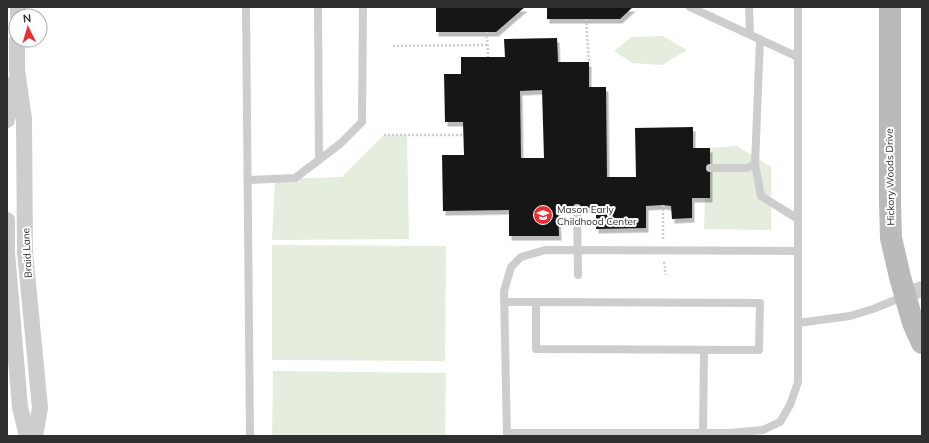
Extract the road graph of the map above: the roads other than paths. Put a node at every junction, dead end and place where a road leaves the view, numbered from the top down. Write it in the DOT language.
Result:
graph roads {
  1 [pos="246,7"];
  2 [pos="318,7"];
  3 [pos="363,7"];
  4 [pos="690,7"];
  5 [pos="749,7"];
  6 [pos="798,7"];
  7 [pos="890,7"];
  8 [pos="750,34"];
  9 [pos="760,40"];
  10 [pos="17,48"];
  11 [pos="798,57"];
  12 [pos="17,70"];
  13 [pos="7,120"];
  14 [pos="319,160"];
  15 [pos="755,164"];
  16 [pos="710,168"];
  17 [pos="248,180"];
  18 [pos="577,208"];
  19 [pos="798,219"];
  20 [pos="7,220"];
  21 [pos="578,250"];
  22 [pos="16,252"];
  23 [pos="798,252"];
  24 [pos="578,275"];
  25 [pos="914,292"];
  26 [pos="504,302"];
  27 [pos="536,302"];
  28 [pos="798,324"];
  29 [pos="922,343"];
  30 [pos="704,350"];
  31 [pos="703,433"];
  32 [pos="507,435"];
  33 [pos="27,436"];
  34 [pos="35,436"];
  35 [pos="250,436"];
  1 -- 17 [label="lane"];
  2 -- 14 [label="lane"];
  3 -- 14 [label="lane"];
  4 -- 8 [label="lane"];
  5 -- 8 [label="lane"];
  6 -- 11 [label="lane"];
  7 -- 25 [label="street, Hickory Woods Drive"];
  8 -- 9 [label="lane"];
  9 -- 11 [label="lane"];
  9 -- 15 [label="lane"];
  10 -- 12 [label="street, Braid Lane"];
  11 -- 19 [label="lane"];
  12 -- 13 [label="street, Braid Lane"];
  12 -- 22 [label="street, Braid Lane"];
  14 -- 17 [label="lane"];
  15 -- 16 [label="lane"];
  15 -- 19 [label="lane"];
  17 -- 35 [label="lane"];
  18 -- 21 [label="lane"];
  19 -- 23 [label="lane"];
  20 -- 22 [label="street, Braid Lane"];
  21 -- 23 [label="lane"];
  21 -- 24 [label="lane"];
  21 -- 26 [label="lane"];
  22 -- 33 [label="street, Braid Lane"];
  22 -- 34 [label="street, Braid Lane"];
  23 -- 28 [label="lane"];
  25 -- 28 [label="lane"];
  25 -- 29 [label="street, Hickory Woods Drive"];
  26 -- 27 [label="lane"];
  26 -- 32 [label="lane"];
  27 -- 30 [label="lane"];
  27 -- 30 [label="lane"];
  28 -- 31 [label="lane"];
  30 -- 31 [label="lane"];
  31 -- 32 [label="lane"];
}
